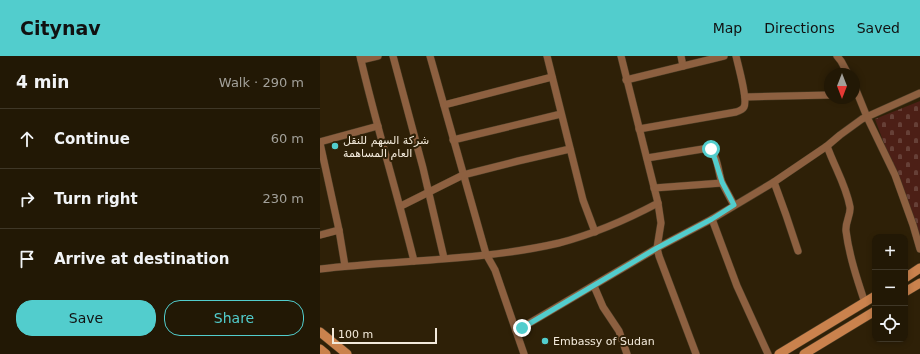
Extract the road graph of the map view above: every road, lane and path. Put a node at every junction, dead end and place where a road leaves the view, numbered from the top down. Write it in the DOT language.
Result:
graph roads {
  1 [pos="378,56"];
  2 [pos="393,56"];
  3 [pos="430,56"];
  4 [pos="547,56"];
  5 [pos="621,56"];
  6 [pos="681,56"];
  7 [pos="724,56"];
  8 [pos="736,56"];
  9 [pos="837,56"];
  10 [pos="361,58"];
  11 [pos="684,66"];
  12 [pos="845,68"];
  13 [pos="552,77"];
  14 [pos="626,80"];
  15 [pos="920,93"];
  16 [pos="824,94"];
  17 [pos="745,97"];
  18 [pos="860,102"];
  19 [pos="444,105"];
  20 [pos="561,114"];
  21 [pos="867,116"];
  22 [pos="378,126"];
  23 [pos="639,129"];
  24 [pos="453,140"];
  25 [pos="320,142"];
  26 [pos="827,146"];
  27 [pos="570,149"];
  28 [pos="647,158"];
  29 [pos="463,175"];
  30 [pos="722,182"];
  31 [pos="774,182"];
  32 [pos="654,188"];
  33 [pos="429,192"];
  34 [pos="658,203"];
  35 [pos="734,205"];
  36 [pos="400,206"];
  37 [pos="712,219"];
  38 [pos="339,230"];
  39 [pos="595,232"];
  40 [pos="320,235"];
  41 [pos="657,248"];
  42 [pos="920,249"];
  43 [pos="798,251"];
  44 [pos="486,254"];
  45 [pos="444,258"];
  46 [pos="414,261"];
  47 [pos="345,266"];
  48 [pos="920,268"];
  49 [pos="320,269"];
  50 [pos="908,276"];
  51 [pos="920,283"];
  52 [pos="594,286"];
  53 [pos="908,290"];
  54 [pos="872,298"];
  55 [pos="864,303"];
  56 [pos="872,313"];
  57 [pos="516,331"];
  58 [pos="320,332"];
  59 [pos="320,348"];
  60 [pos="326,354"];
  61 [pos="347,354"];
  62 [pos="524,354"];
  63 [pos="627,354"];
  64 [pos="696,354"];
  65 [pos="768,354"];
  66 [pos="779,354"];
  67 [pos="804,354"];
  1 -- 10 [label="street"];
  2 -- 33 [label="street"];
  3 -- 19 [label="street"];
  4 -- 13 [label="street"];
  5 -- 14 [label="street"];
  6 -- 11 [label="street"];
  7 -- 11 [label="street"];
  8 -- 17 [label="street"];
  9 -- 12 [label="street"];
  10 -- 22 [label="street"];
  11 -- 14 [label="street"];
  13 -- 19 [label="street"];
  13 -- 20 [label="street"];
  14 -- 23 [label="street"];
  15 -- 21 [label="street"];
  16 -- 17 [label="street"];
  17 -- 23 [label="street"];
  18 -- 21 [label="street"];
  19 -- 24 [label="street"];
  20 -- 24 [label="street"];
  20 -- 27 [label="street"];
  21 -- 26 [label="street"];
  21 -- 42 [label="street"];
  22 -- 25 [label="street"];
  22 -- 36 [label="street"];
  23 -- 28 [label="street"];
  24 -- 29 [label="street"];
  25 -- 38 [label="street"];
  26 -- 31 [label="street"];
  26 -- 55 [label="street"];
  27 -- 29 [label="street"];
  27 -- 39 [label="street"];
  28 -- 30 [label="street"];
  28 -- 32 [label="street"];
  29 -- 33 [label="street"];
  29 -- 44 [label="street"];
  30 -- 32 [label="street"];
  30 -- 35 [label="street"];
  31 -- 35 [label="street"];
  31 -- 43 [label="street"];
  32 -- 34 [label="street"];
  33 -- 36 [label="street"];
  33 -- 45 [label="street"];
  34 -- 39 [label="street"];
  34 -- 41 [label="street"];
  35 -- 37 [label="street"];
  36 -- 46 [label="street"];
  37 -- 41 [label="street"];
  37 -- 65 [label="street"];
  38 -- 40 [label="street"];
  38 -- 47 [label="street"];
  39 -- 44 [label="street"];
  41 -- 52 [label="street"];
  41 -- 64 [label="street"];
  44 -- 45 [label="street"];
  44 -- 57 [label="street"];
  45 -- 46 [label="street"];
  46 -- 47 [label="street"];
  47 -- 49 [label="street"];
  48 -- 50 [label="street"];
  51 -- 53 [label="street"];
  52 -- 57 [label="street"];
  52 -- 63 [label="street"];
  54 -- 55 [label="street"];
  55 -- 66 [label="street"];
  56 -- 67 [label="street"];
  57 -- 62 [label="street"];
  58 -- 61 [label="street"];
  59 -- 60 [label="street"];
}
